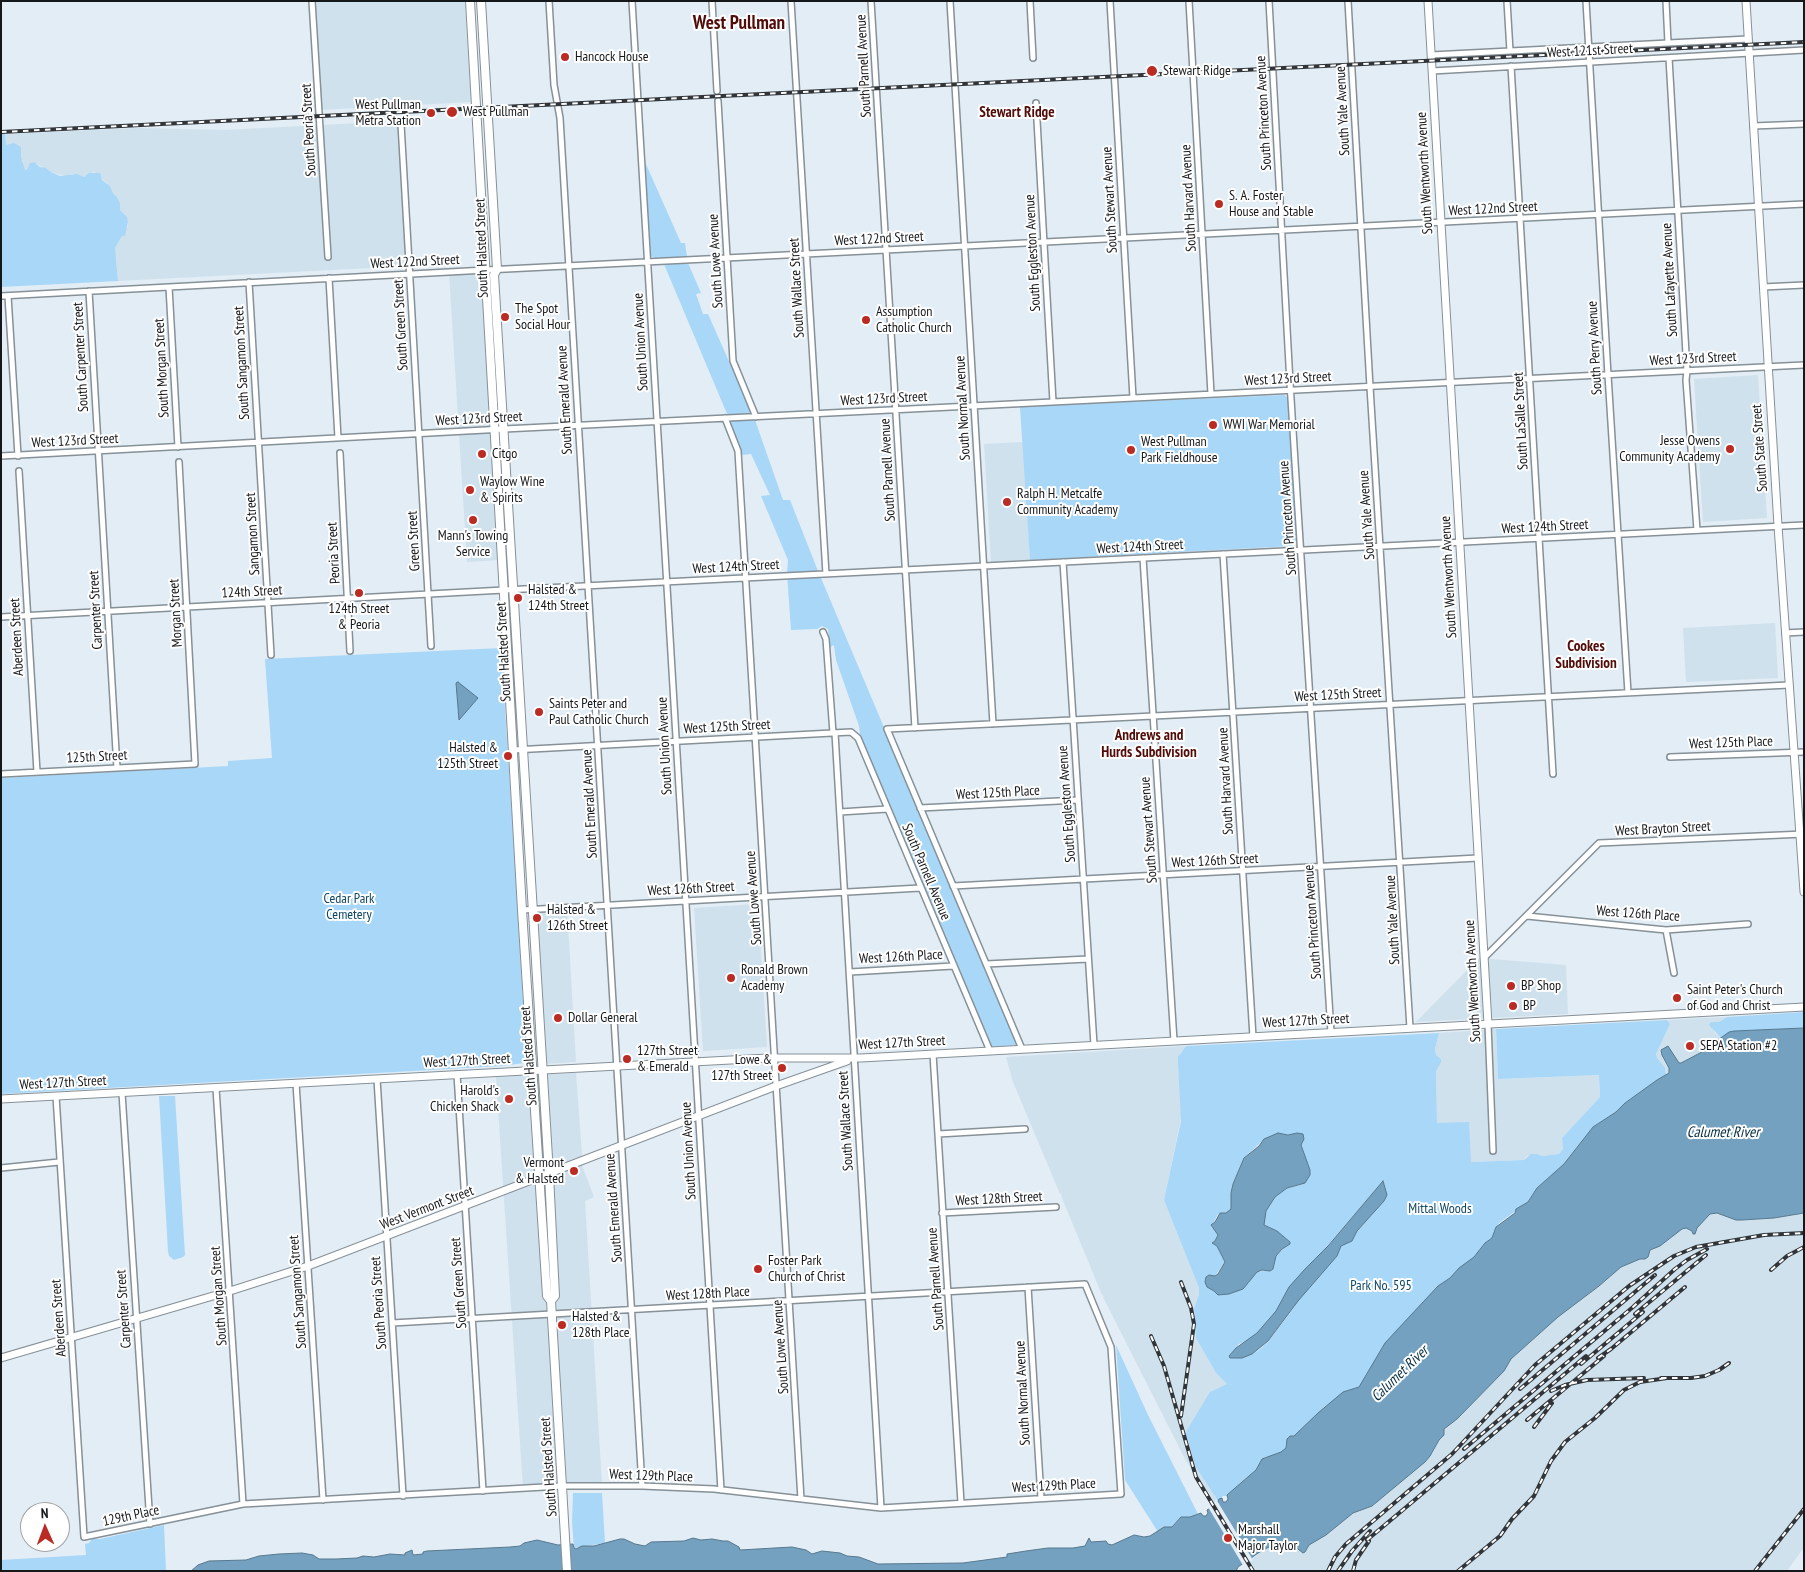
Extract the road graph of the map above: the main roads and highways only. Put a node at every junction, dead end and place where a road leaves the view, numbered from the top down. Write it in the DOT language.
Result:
graph roads {
  1 [pos="470,1"];
  2 [pos="481,1"];
  3 [pos="538,1070"];
  4 [pos="551,1301"];
  5 [pos="568,1571"];
  1 -- 3 [label="main road, South Halsted Street"];
  2 -- 3 [label="main road, South Halsted Street"];
  3 -- 4 [label="main road, South Halsted Street"];
  3 -- 4 [label="main road, South Halsted Street"];
  4 -- 5 [label="main road, South Halsted Street"];
}
